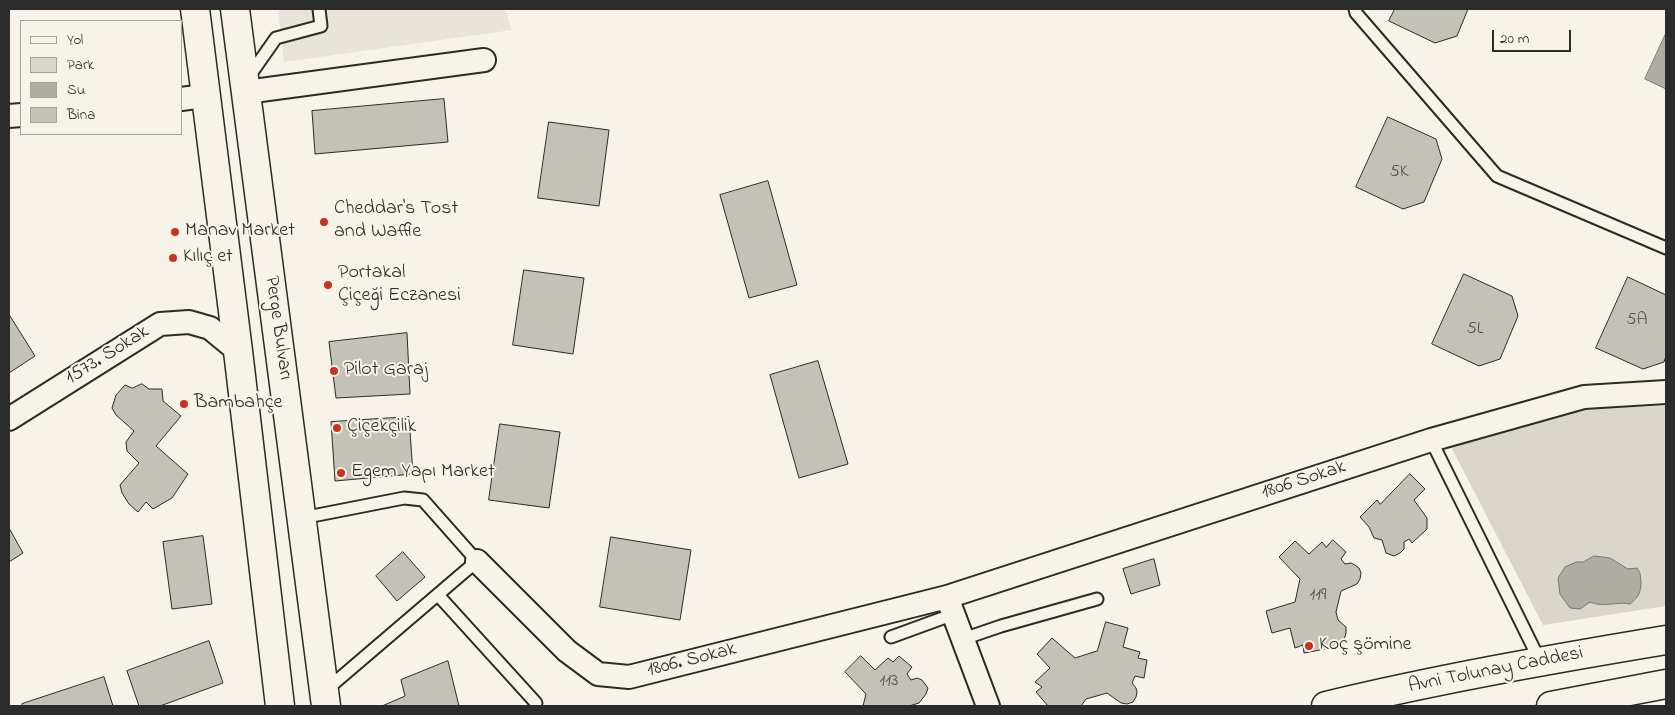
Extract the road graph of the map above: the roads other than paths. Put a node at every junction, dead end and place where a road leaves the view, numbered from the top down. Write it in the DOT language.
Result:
graph roads {
  1 [pos="195,9"];
  2 [pos="235,9"];
  3 [pos="319,9"];
  4 [pos="1355,9"];
  5 [pos="484,60"];
  6 [pos="245,88"];
  7 [pos="193,97"];
  8 [pos="1666,248"];
  9 [pos="238,350"];
  10 [pos="1666,392"];
  11 [pos="9,419"];
  12 [pos="1432,440"];
  13 [pos="302,518"];
  14 [pos="476,561"];
  15 [pos="438,595"];
  16 [pos="1096,599"];
  17 [pos="950,606"];
  18 [pos="891,637"];
  19 [pos="963,639"];
  20 [pos="1666,640"];
  21 [pos="1540,661"];
  22 [pos="1666,684"];
  23 [pos="326,699"];
  24 [pos="536,703"];
  25 [pos="280,706"];
  26 [pos="988,706"];
  27 [pos="1326,706"];
  28 [pos="1551,706"];
  1 -- 7 [label="main road, Perge Bulvarı"];
  2 -- 6 [label="main road, Perge Bulvarı"];
  3 -- 6 [label="lane"];
  4 -- 8 [label="lane"];
  5 -- 6 [label="street"];
  6 -- 13 [label="main road, Perge Bulvarı"];
  7 -- 9 [label="main road, Perge Bulvarı"];
  9 -- 11 [label="street, 1573. Sokak"];
  9 -- 25 [label="main road, Perge Bulvarı"];
  10 -- 12 [label="street, 1806 Sokak"];
  12 -- 17 [label="street, 1806 Sokak"];
  12 -- 21 [label="lane"];
  13 -- 14 [label="lane"];
  13 -- 23 [label="main road, Perge Bulvarı"];
  14 -- 15 [label="lane"];
  14 -- 17 [label="street, 1806. Sokak"];
  15 -- 23 [label="lane"];
  15 -- 24 [label="lane"];
  16 -- 19 [label="lane"];
  17 -- 18 [label="lane"];
  17 -- 19 [label="street"];
  19 -- 26 [label="street"];
  20 -- 21 [label="main road, Avni Tolunay Caddesi"];
  21 -- 27 [label="main road, Avni Tolunay Caddesi"];
  22 -- 28 [label="main road"];
}
